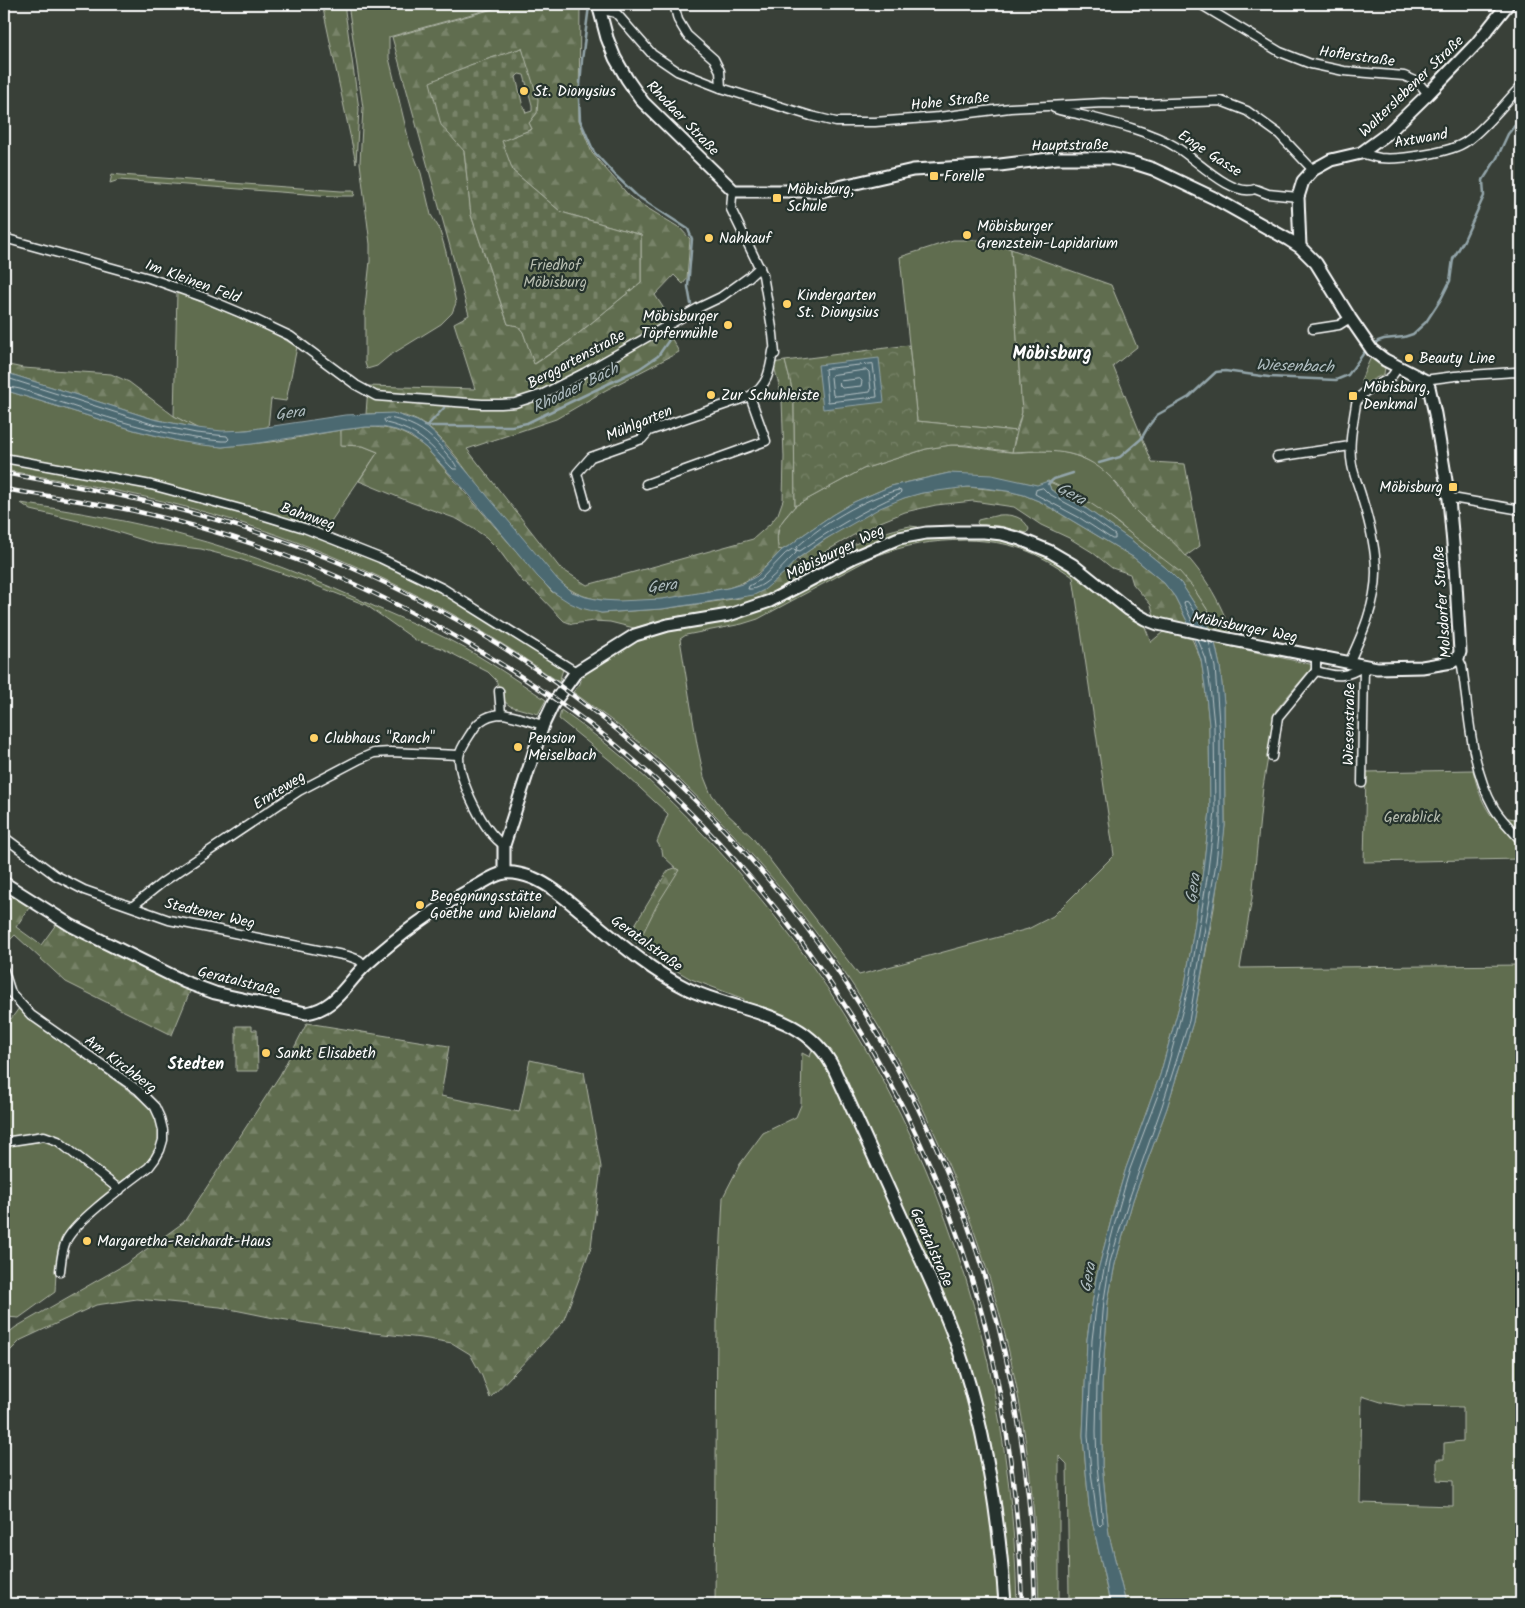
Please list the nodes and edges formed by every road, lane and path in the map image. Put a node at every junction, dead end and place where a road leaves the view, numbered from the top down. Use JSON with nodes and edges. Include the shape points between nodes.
{"nodes":[{"id":1,"x":674,"y":4,"type":"edge"},
{"id":2,"x":1200,"y":4,"type":"edge"},
{"id":3,"x":1508,"y":4,"type":"edge"},
{"id":4,"x":599,"y":6,"type":"edge"},
{"id":5,"x":1521,"y":86,"type":"edge"},
{"id":6,"x":721,"y":88,"type":"junction"},
{"id":7,"x":1428,"y":94,"type":"junction"},
{"id":8,"x":1050,"y":106,"type":"junction"},
{"id":9,"x":1361,"y":154,"type":"junction"},
{"id":10,"x":1313,"y":170,"type":"junction"},
{"id":11,"x":734,"y":191,"type":"junction"},
{"id":12,"x":1298,"y":197,"type":"junction"},
{"id":13,"x":4,"y":238,"type":"edge"},
{"id":14,"x":1300,"y":247,"type":"junction"},
{"id":15,"x":760,"y":267,"type":"junction"},
{"id":16,"x":1350,"y":318,"type":"junction"},
{"id":17,"x":1314,"y":329,"type":"dead end"},
{"id":18,"x":1521,"y":365,"type":"edge"},
{"id":19,"x":1398,"y":367,"type":"junction"},
{"id":20,"x":1519,"y":374,"type":"edge"},
{"id":21,"x":1424,"y":380,"type":"junction"},
{"id":22,"x":356,"y":385,"type":"joint"},
{"id":23,"x":750,"y":396,"type":"junction"},
{"id":24,"x":1350,"y":446,"type":"junction"},
{"id":25,"x":1277,"y":457,"type":"dead end"},
{"id":26,"x":4,"y":458,"type":"edge"},
{"id":27,"x":646,"y":484,"type":"dead end"},
{"id":28,"x":1449,"y":499,"type":"junction"},
{"id":29,"x":586,"y":505,"type":"dead end"},
{"id":30,"x":1521,"y":510,"type":"edge"},
{"id":31,"x":1316,"y":657,"type":"junction"},
{"id":32,"x":1458,"y":658,"type":"junction"},
{"id":33,"x":1349,"y":663,"type":"junction"},
{"id":34,"x":1364,"y":666,"type":"junction"},
{"id":35,"x":1316,"y":671,"type":"junction"},
{"id":36,"x":576,"y":672,"type":"junction"},
{"id":37,"x":499,"y":691,"type":"dead end"},
{"id":38,"x":502,"y":714,"type":"junction"},
{"id":39,"x":543,"y":725,"type":"junction"},
{"id":40,"x":459,"y":755,"type":"junction"},
{"id":41,"x":1272,"y":757,"type":"dead end"},
{"id":42,"x":1362,"y":783,"type":"dead end"},
{"id":43,"x":4,"y":836,"type":"edge"},
{"id":44,"x":1521,"y":841,"type":"edge"},
{"id":45,"x":504,"y":845,"type":"junction"},
{"id":46,"x":504,"y":873,"type":"junction"},
{"id":47,"x":4,"y":883,"type":"edge"},
{"id":48,"x":134,"y":906,"type":"junction"},
{"id":49,"x":365,"y":966,"type":"junction"},
{"id":50,"x":4,"y":971,"type":"edge"},
{"id":51,"x":11,"y":993,"type":"junction"},
{"id":52,"x":4,"y":998,"type":"edge"},
{"id":53,"x":4,"y":1142,"type":"edge"},
{"id":54,"x":120,"y":1190,"type":"junction"},
{"id":55,"x":60,"y":1271,"type":"dead end"},
{"id":56,"x":1005,"y":1604,"type":"edge"}],
"edges":[{"from":1,"to":6,"type":"street","via":[[687,35],[714,59],[720,71]]},
{"from":2,"to":7,"type":"street","name":"Hoflerstraße","via":[[1280,52],[1311,64],[1344,71],[1404,76],[1418,82]]},
{"from":3,"to":7,"type":"street","name":"Walterslebener Straße","via":[[1477,43]]},
{"from":4,"to":6,"type":"street","name":"Hohe Straße","via":[[616,13],[652,54],[677,71]]},
{"from":4,"to":11,"type":"street","name":"Rhodaer Straße","via":[[615,58],[643,102]]},
{"from":5,"to":9,"type":"street","name":"Axtwand","via":[[1466,142],[1450,149],[1382,158]]},
{"from":6,"to":8,"type":"street","name":"Hohe Straße","via":[[836,122],[875,122]]},
{"from":7,"to":9,"type":"street","name":"Walterslebener Straße"},
{"from":8,"to":10,"type":"street","name":"Hohe Straße","via":[[1222,102],[1246,111],[1279,134]]},
{"from":8,"to":12,"type":"street","name":"Enge Gasse","via":[[1163,139],[1238,188]]},
{"from":9,"to":10,"type":"street","name":"Walterslebener Straße","via":[[1331,160]]},
{"from":10,"to":12,"type":"street","via":[[1303,181]]},
{"from":11,"to":14,"type":"street","name":"Hauptstraße","via":[[821,192],[913,170],[1058,158],[1110,158],[1153,169],[1214,198]]},
{"from":11,"to":15,"type":"street","name":"Mühlgarten","via":[[731,209]]},
{"from":12,"to":14,"type":"street"},
{"from":13,"to":22,"type":"street","name":"Im Kleinen Feld","via":[[149,278],[226,306],[290,336]]},
{"from":14,"to":16,"type":"street","name":"Hauptstraße","via":[[1316,263]]},
{"from":15,"to":22,"type":"street","name":"Berggartenstraße","via":[[721,297],[584,373],[527,400],[501,404],[376,396]]},
{"from":15,"to":23,"type":"street","name":"Mühlgarten","via":[[775,354],[765,384]]},
{"from":16,"to":17,"type":"street","via":[[1339,325]]},
{"from":16,"to":19,"type":"street","name":"Hauptstraße","via":[[1369,346]]},
{"from":18,"to":20,"type":"street"},
{"from":19,"to":21,"type":"street","name":"Hauptstraße"},
{"from":19,"to":24,"type":"street","via":[[1392,376],[1358,399]]},
{"from":20,"to":21,"type":"street"},
{"from":21,"to":28,"type":"street","name":"Molsdorfer Straße","via":[[1434,408]]},
{"from":23,"to":27,"type":"street","via":[[766,441]]},
{"from":23,"to":29,"type":"street","name":"Mühlgarten","via":[[649,431],[642,439],[591,457],[577,472]]},
{"from":24,"to":25,"type":"street"},
{"from":24,"to":33,"type":"street","via":[[1352,466],[1372,535],[1376,570],[1373,600]]},
{"from":26,"to":36,"type":"street","name":"Bahnweg","via":[[152,485],[304,528],[380,558],[442,588]]},
{"from":28,"to":30,"type":"street"},
{"from":28,"to":32,"type":"street","name":"Molsdorfer Straße","via":[[1458,609]]},
{"from":31,"to":33,"type":"street","name":"Möbisburger Weg"},
{"from":31,"to":35,"type":"street"},
{"from":31,"to":36,"type":"street","name":"Möbisburger Weg","via":[[1158,624],[1128,609],[1073,565],[1037,545],[993,533],[955,532],[899,538],[770,601],[729,615],[668,625],[635,635]]},
{"from":32,"to":34,"type":"street","name":"Möbisburger Weg","via":[[1422,667]]},
{"from":32,"to":44,"type":"street","name":"Molsdorfer Straße","via":[[1462,666],[1470,736],[1484,786],[1495,808]]},
{"from":33,"to":34,"type":"street","name":"Möbisburger Weg"},
{"from":34,"to":35,"type":"street","via":[[1352,674],[1337,676]]},
{"from":34,"to":42,"type":"street","name":"Wiesenstraße"},
{"from":35,"to":41,"type":"street","via":[[1278,717]]},
{"from":36,"to":39,"type":"street","name":"Möbisburger Weg","via":[[553,704]]},
{"from":37,"to":38,"type":"street"},
{"from":38,"to":39,"type":"street"},
{"from":38,"to":40,"type":"street","via":[[481,719]]},
{"from":39,"to":45,"type":"street","name":"Möbisburger Weg"},
{"from":40,"to":45,"type":"street","via":[[461,770],[476,809]]},
{"from":40,"to":48,"type":"street","name":"Ernteweg","via":[[390,752],[374,753],[360,759],[299,791],[163,882]]},
{"from":43,"to":48,"type":"street","name":"Stedtener Weg","via":[[55,875],[84,890]]},
{"from":45,"to":46,"type":"street","name":"Möbisburger Weg"},
{"from":46,"to":49,"type":"street","name":"Geratalstraße","via":[[436,910]]},
{"from":46,"to":56,"type":"street","name":"Geratalstraße","via":[[519,874],[546,884],[664,976],[694,992],[790,1024],[816,1043],[830,1061],[957,1345],[990,1476]]},
{"from":47,"to":49,"type":"street","name":"Geratalstraße","via":[[79,930],[185,982],[233,997],[306,1013],[316,1012],[339,996]]},
{"from":48,"to":49,"type":"street","name":"Stedtener Weg","via":[[169,920],[348,956]]},
{"from":50,"to":51,"type":"street","name":"Am Kirchberg"},
{"from":51,"to":52,"type":"street"},
{"from":51,"to":54,"type":"street","name":"Am Kirchberg","via":[[46,1027],[138,1090],[154,1107],[163,1130],[160,1150],[149,1167]]},
{"from":53,"to":54,"type":"street","via":[[44,1136],[58,1141]]},
{"from":54,"to":55,"type":"street","name":"Am Kirchberg","via":[[70,1235]]}]}
